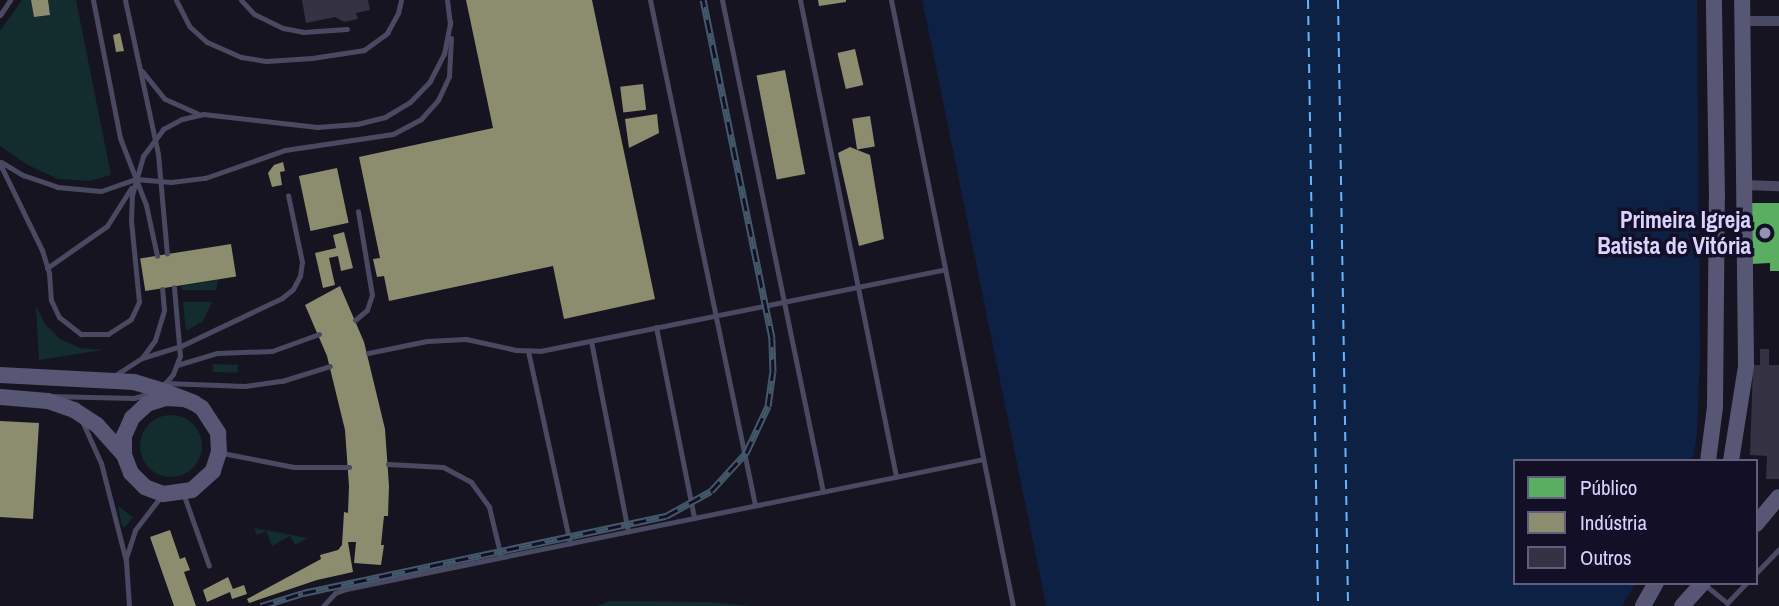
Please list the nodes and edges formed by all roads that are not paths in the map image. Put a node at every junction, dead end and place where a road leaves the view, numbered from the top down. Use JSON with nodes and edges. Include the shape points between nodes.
{"nodes":[{"id":1,"x":10,"y":0,"type":"edge"},
{"id":2,"x":93,"y":0,"type":"edge"},
{"id":3,"x":125,"y":0,"type":"edge"},
{"id":4,"x":176,"y":0,"type":"edge"},
{"id":5,"x":241,"y":0,"type":"edge"},
{"id":6,"x":401,"y":0,"type":"edge"},
{"id":7,"x":447,"y":0,"type":"edge"},
{"id":8,"x":650,"y":0,"type":"edge"},
{"id":9,"x":722,"y":0,"type":"edge"},
{"id":10,"x":800,"y":0,"type":"edge"},
{"id":11,"x":891,"y":0,"type":"edge"},
{"id":12,"x":1714,"y":0,"type":"edge"},
{"id":13,"x":1742,"y":0,"type":"edge"},
{"id":14,"x":0,"y":15,"type":"edge"},
{"id":15,"x":1743,"y":21,"type":"junction"},
{"id":16,"x":1779,"y":21,"type":"edge"},
{"id":17,"x":450,"y":22,"type":"junction"},
{"id":18,"x":346,"y":29,"type":"dead end"},
{"id":19,"x":139,"y":65,"type":"junction"},
{"id":20,"x":203,"y":114,"type":"junction"},
{"id":21,"x":154,"y":138,"type":"junction"},
{"id":22,"x":0,"y":163,"type":"edge"},
{"id":23,"x":136,"y":179,"type":"junction"},
{"id":24,"x":161,"y":182,"type":"junction"},
{"id":25,"x":1744,"y":185,"type":"junction"},
{"id":26,"x":1779,"y":186,"type":"edge"},
{"id":27,"x":288,"y":195,"type":"dead end"},
{"id":28,"x":358,"y":211,"type":"dead end"},
{"id":29,"x":167,"y":254,"type":"dead end"},
{"id":30,"x":157,"y":256,"type":"dead end"},
{"id":31,"x":47,"y":268,"type":"junction"},
{"id":32,"x":945,"y":269,"type":"junction"},
{"id":33,"x":858,"y":286,"type":"junction"},
{"id":34,"x":174,"y":287,"type":"dead end"},
{"id":35,"x":162,"y":289,"type":"dead end"},
{"id":36,"x":784,"y":301,"type":"junction"},
{"id":37,"x":715,"y":315,"type":"junction"},
{"id":38,"x":355,"y":320,"type":"dead end"},
{"id":39,"x":656,"y":327,"type":"junction"},
{"id":40,"x":318,"y":334,"type":"dead end"},
{"id":41,"x":591,"y":341,"type":"junction"},
{"id":42,"x":181,"y":346,"type":"junction"},
{"id":43,"x":528,"y":351,"type":"junction"},
{"id":44,"x":368,"y":353,"type":"dead end"},
{"id":45,"x":142,"y":358,"type":"junction"},
{"id":46,"x":177,"y":365,"type":"junction"},
{"id":47,"x":330,"y":366,"type":"dead end"},
{"id":48,"x":0,"y":374,"type":"edge"},
{"id":49,"x":91,"y":379,"type":"junction"},
{"id":50,"x":162,"y":386,"type":"junction"},
{"id":51,"x":0,"y":397,"type":"edge"},
{"id":52,"x":34,"y":398,"type":"junction"},
{"id":53,"x":184,"y":399,"type":"junction"},
{"id":54,"x":74,"y":410,"type":"junction"},
{"id":55,"x":219,"y":452,"type":"junction"},
{"id":56,"x":124,"y":455,"type":"junction"},
{"id":57,"x":983,"y":459,"type":"junction"},
{"id":58,"x":1708,"y":459,"type":"edge"},
{"id":59,"x":1731,"y":459,"type":"edge"},
{"id":60,"x":388,"y":464,"type":"dead end"},
{"id":61,"x":349,"y":467,"type":"dead end"},
{"id":62,"x":896,"y":477,"type":"junction"},
{"id":63,"x":823,"y":492,"type":"junction"},
{"id":64,"x":163,"y":494,"type":"junction"},
{"id":65,"x":183,"y":494,"type":"junction"},
{"id":66,"x":1779,"y":497,"type":"edge"},
{"id":67,"x":755,"y":505,"type":"junction"},
{"id":68,"x":694,"y":518,"type":"junction"},
{"id":69,"x":1758,"y":522,"type":"edge"},
{"id":70,"x":628,"y":531,"type":"junction"},
{"id":71,"x":570,"y":543,"type":"junction"},
{"id":72,"x":1779,"y":549,"type":"edge"},
{"id":73,"x":501,"y":557,"type":"junction"},
{"id":74,"x":126,"y":561,"type":"junction"},
{"id":75,"x":209,"y":566,"type":"dead end"},
{"id":76,"x":1758,"y":571,"type":"edge"},
{"id":77,"x":1655,"y":585,"type":"edge"},
{"id":78,"x":1686,"y":585,"type":"edge"},
{"id":79,"x":1701,"y":585,"type":"edge"},
{"id":80,"x":1705,"y":585,"type":"edge"},
{"id":81,"x":1744,"y":585,"type":"edge"},
{"id":82,"x":1725,"y":605,"type":"edge"},
{"id":83,"x":129,"y":606,"type":"edge"},
{"id":84,"x":323,"y":606,"type":"edge"},
{"id":85,"x":1013,"y":606,"type":"edge"},
{"id":86,"x":1643,"y":606,"type":"edge"},
{"id":87,"x":1675,"y":606,"type":"edge"},
{"id":88,"x":1682,"y":606,"type":"edge"}],
"edges":[{"from":1,"to":14,"type":"lane"},
{"from":2,"to":23,"type":"lane","via":[[120,138]]},
{"from":3,"to":19,"type":"lane"},
{"from":4,"to":6,"type":"lane","via":[[190,26],[207,42],[241,57],[266,61],[364,50],[387,33]]},
{"from":5,"to":18,"type":"lane","via":[[283,29]]},
{"from":7,"to":17,"type":"lane"},
{"from":8,"to":37,"type":"lane"},
{"from":9,"to":36,"type":"lane"},
{"from":10,"to":33,"type":"lane"},
{"from":11,"to":32,"type":"lane"},
{"from":12,"to":58,"type":"main road","via":[[1715,393]]},
{"from":13,"to":15,"type":"main road"},
{"from":15,"to":16,"type":"street"},
{"from":15,"to":25,"type":"main road"},
{"from":17,"to":20,"type":"lane","via":[[444,54],[430,81],[410,102],[385,117],[317,127]]},
{"from":17,"to":24,"type":"lane","via":[[449,76],[438,100],[412,125],[382,136],[285,150],[205,178]]},
{"from":19,"to":20,"type":"lane","via":[[165,99]]},
{"from":19,"to":21,"type":"lane"},
{"from":20,"to":21,"type":"lane","via":[[182,119]]},
{"from":21,"to":23,"type":"lane","via":[[142,156]]},
{"from":21,"to":24,"type":"lane"},
{"from":22,"to":23,"type":"lane","via":[[40,182],[72,190],[101,191]]},
{"from":22,"to":31,"type":"lane"},
{"from":23,"to":24,"type":"lane"},
{"from":23,"to":30,"type":"lane"},
{"from":23,"to":31,"type":"lane","via":[[107,226]]},
{"from":23,"to":31,"type":"lane","via":[[131,221],[140,293],[124,326],[99,336],[72,330],[54,309]]},
{"from":24,"to":29,"type":"lane"},
{"from":25,"to":26,"type":"street"},
{"from":25,"to":59,"type":"main road","via":[[1746,366]]},
{"from":27,"to":42,"type":"lane","via":[[302,262],[297,283],[282,298]]},
{"from":28,"to":38,"type":"lane","via":[[373,287],[367,310]]},
{"from":32,"to":33,"type":"lane"},
{"from":32,"to":57,"type":"lane"},
{"from":33,"to":36,"type":"lane"},
{"from":33,"to":62,"type":"lane"},
{"from":34,"to":42,"type":"lane"},
{"from":35,"to":45,"type":"lane","via":[[160,330]]},
{"from":36,"to":37,"type":"lane"},
{"from":36,"to":63,"type":"lane"},
{"from":37,"to":39,"type":"lane"},
{"from":37,"to":67,"type":"lane"},
{"from":39,"to":41,"type":"lane"},
{"from":39,"to":68,"type":"lane"},
{"from":40,"to":46,"type":"lane","via":[[272,351],[217,353]]},
{"from":41,"to":43,"type":"lane"},
{"from":41,"to":70,"type":"lane"},
{"from":42,"to":45,"type":"lane"},
{"from":42,"to":46,"type":"lane"},
{"from":43,"to":44,"type":"lane","via":[[467,339]]},
{"from":43,"to":71,"type":"lane"},
{"from":45,"to":49,"type":"lane","via":[[113,376]]},
{"from":46,"to":50,"type":"lane"},
{"from":47,"to":50,"type":"lane","via":[[245,386]]},
{"from":48,"to":49,"type":"main road"},
{"from":49,"to":50,"type":"main road"},
{"from":50,"to":52,"type":"lane","via":[[134,398]]},
{"from":50,"to":53,"type":"main road"},
{"from":51,"to":52,"type":"main road"},
{"from":52,"to":54,"type":"main road"},
{"from":53,"to":55,"type":"main road","via":[[202,408],[214,423]]},
{"from":53,"to":56,"type":"main road","via":[[156,400],[139,410],[127,426]]},
{"from":54,"to":56,"type":"main road","via":[[107,434]]},
{"from":54,"to":74,"type":"lane","via":[[102,463]]},
{"from":55,"to":61,"type":"lane","via":[[294,467]]},
{"from":55,"to":65,"type":"main road","via":[[207,479]]},
{"from":56,"to":64,"type":"main road","via":[[137,481]]},
{"from":57,"to":62,"type":"lane"},
{"from":57,"to":85,"type":"lane"},
{"from":60,"to":73,"type":"lane","via":[[443,467],[471,482],[489,507]]},
{"from":62,"to":63,"type":"lane"},
{"from":63,"to":67,"type":"lane"},
{"from":64,"to":65,"type":"main road"},
{"from":64,"to":74,"type":"lane","via":[[135,530]]},
{"from":65,"to":75,"type":"lane"},
{"from":66,"to":69,"type":"main road"},
{"from":67,"to":68,"type":"lane"},
{"from":68,"to":70,"type":"lane"},
{"from":70,"to":71,"type":"lane"},
{"from":71,"to":73,"type":"lane"},
{"from":72,"to":76,"type":"lane"},
{"from":73,"to":84,"type":"lane","via":[[346,589]]},
{"from":74,"to":83,"type":"lane"},
{"from":77,"to":86,"type":"main road"},
{"from":78,"to":87,"type":"main road"},
{"from":79,"to":88,"type":"main road"},
{"from":80,"to":82,"type":"lane"},
{"from":81,"to":82,"type":"lane"}]}
